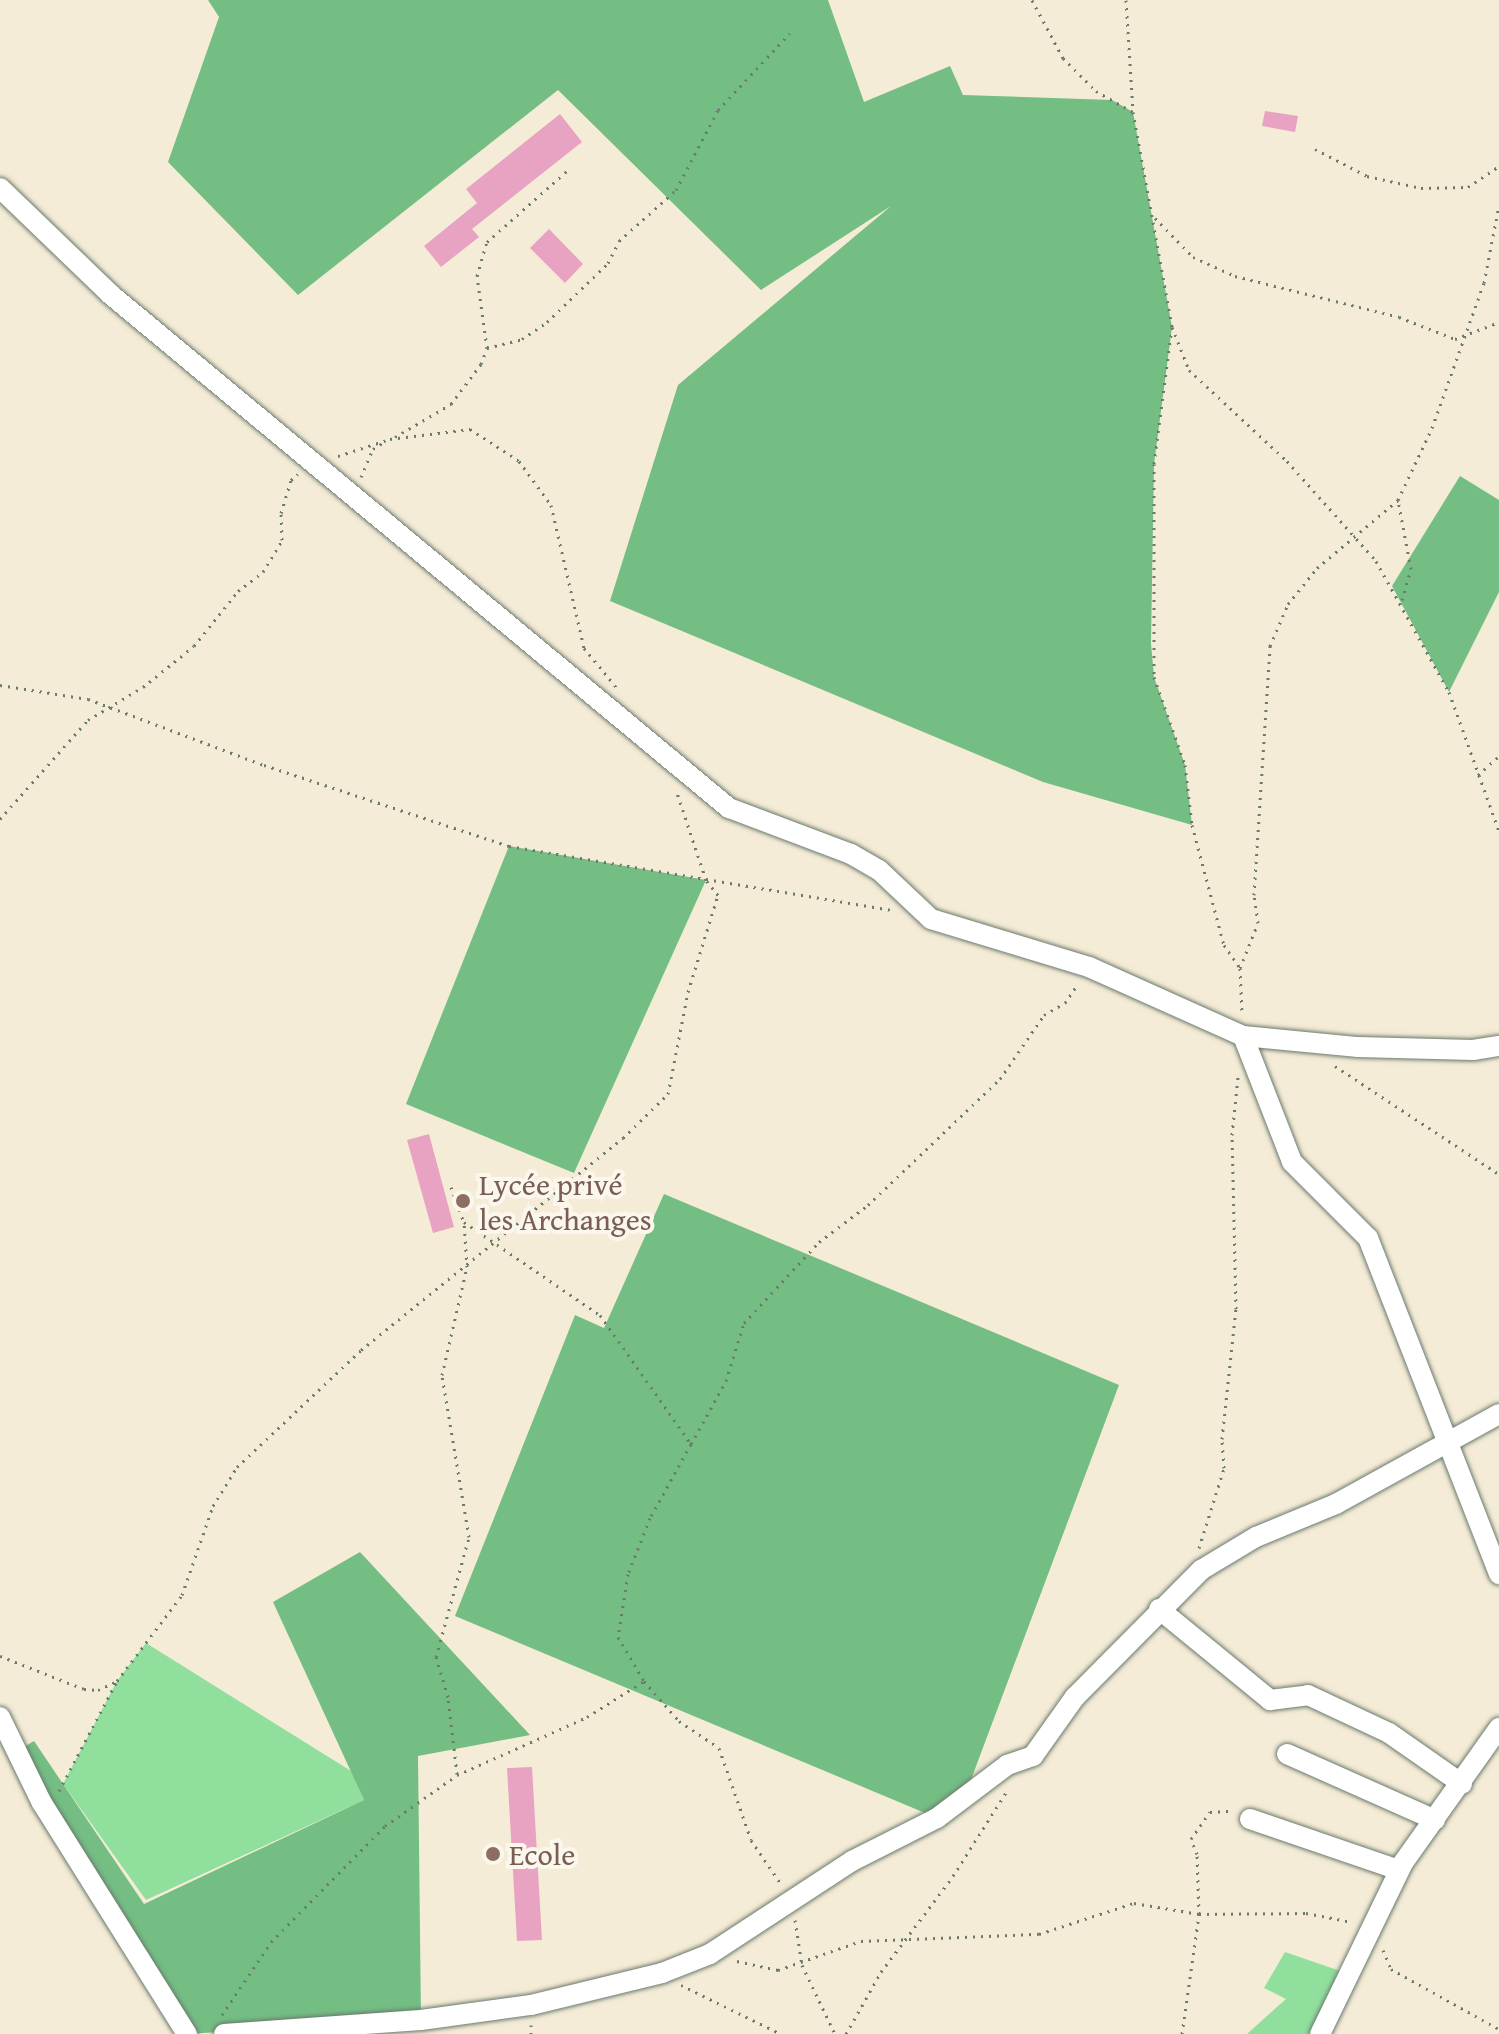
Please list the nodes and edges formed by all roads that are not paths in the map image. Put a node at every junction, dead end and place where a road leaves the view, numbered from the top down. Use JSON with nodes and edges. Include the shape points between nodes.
{"nodes":[{"id":1,"x":0,"y":188,"type":"edge"},
{"id":2,"x":1243,"y":1036,"type":"junction"},
{"id":3,"x":1499,"y":1046,"type":"edge"},
{"id":4,"x":1499,"y":1414,"type":"edge"},
{"id":5,"x":1444,"y":1443,"type":"junction"},
{"id":6,"x":1499,"y":1574,"type":"edge"},
{"id":7,"x":1159,"y":1609,"type":"junction"},
{"id":8,"x":0,"y":1717,"type":"edge"},
{"id":9,"x":1499,"y":1728,"type":"edge"},
{"id":10,"x":1287,"y":1754,"type":"dead end"},
{"id":11,"x":1462,"y":1784,"type":"junction"},
{"id":12,"x":1250,"y":1819,"type":"road end"},
{"id":13,"x":1435,"y":1820,"type":"junction"},
{"id":14,"x":1399,"y":1870,"type":"junction"},
{"id":15,"x":221,"y":2028,"type":"edge"},
{"id":16,"x":187,"y":2034,"type":"edge"},
{"id":17,"x":1320,"y":2034,"type":"edge"}],
"edges":[{"from":1,"to":2,"type":"street","via":[[110,294],[729,808],[851,854],[879,870],[931,919],[1089,967]]},
{"from":2,"to":3,"type":"street","via":[[1358,1047]]},
{"from":2,"to":5,"type":"street","via":[[1292,1162],[1368,1238]]},
{"from":4,"to":5,"type":"street"},
{"from":5,"to":6,"type":"street"},
{"from":5,"to":7,"type":"street","via":[[1336,1504],[1256,1537],[1201,1570]]},
{"from":7,"to":11,"type":"street","via":[[1270,1700],[1308,1695],[1389,1733]]},
{"from":7,"to":15,"type":"street","via":[[1075,1697],[1033,1756],[1017,1759],[937,1818],[852,1861],[710,1954],[662,1973],[531,2005]]},
{"from":8,"to":16,"type":"street","via":[[49,1813]]},
{"from":9,"to":11,"type":"street"},
{"from":10,"to":13,"type":"street"},
{"from":11,"to":13,"type":"street"},
{"from":12,"to":14,"type":"street"},
{"from":13,"to":14,"type":"street"},
{"from":14,"to":17,"type":"street"}]}
